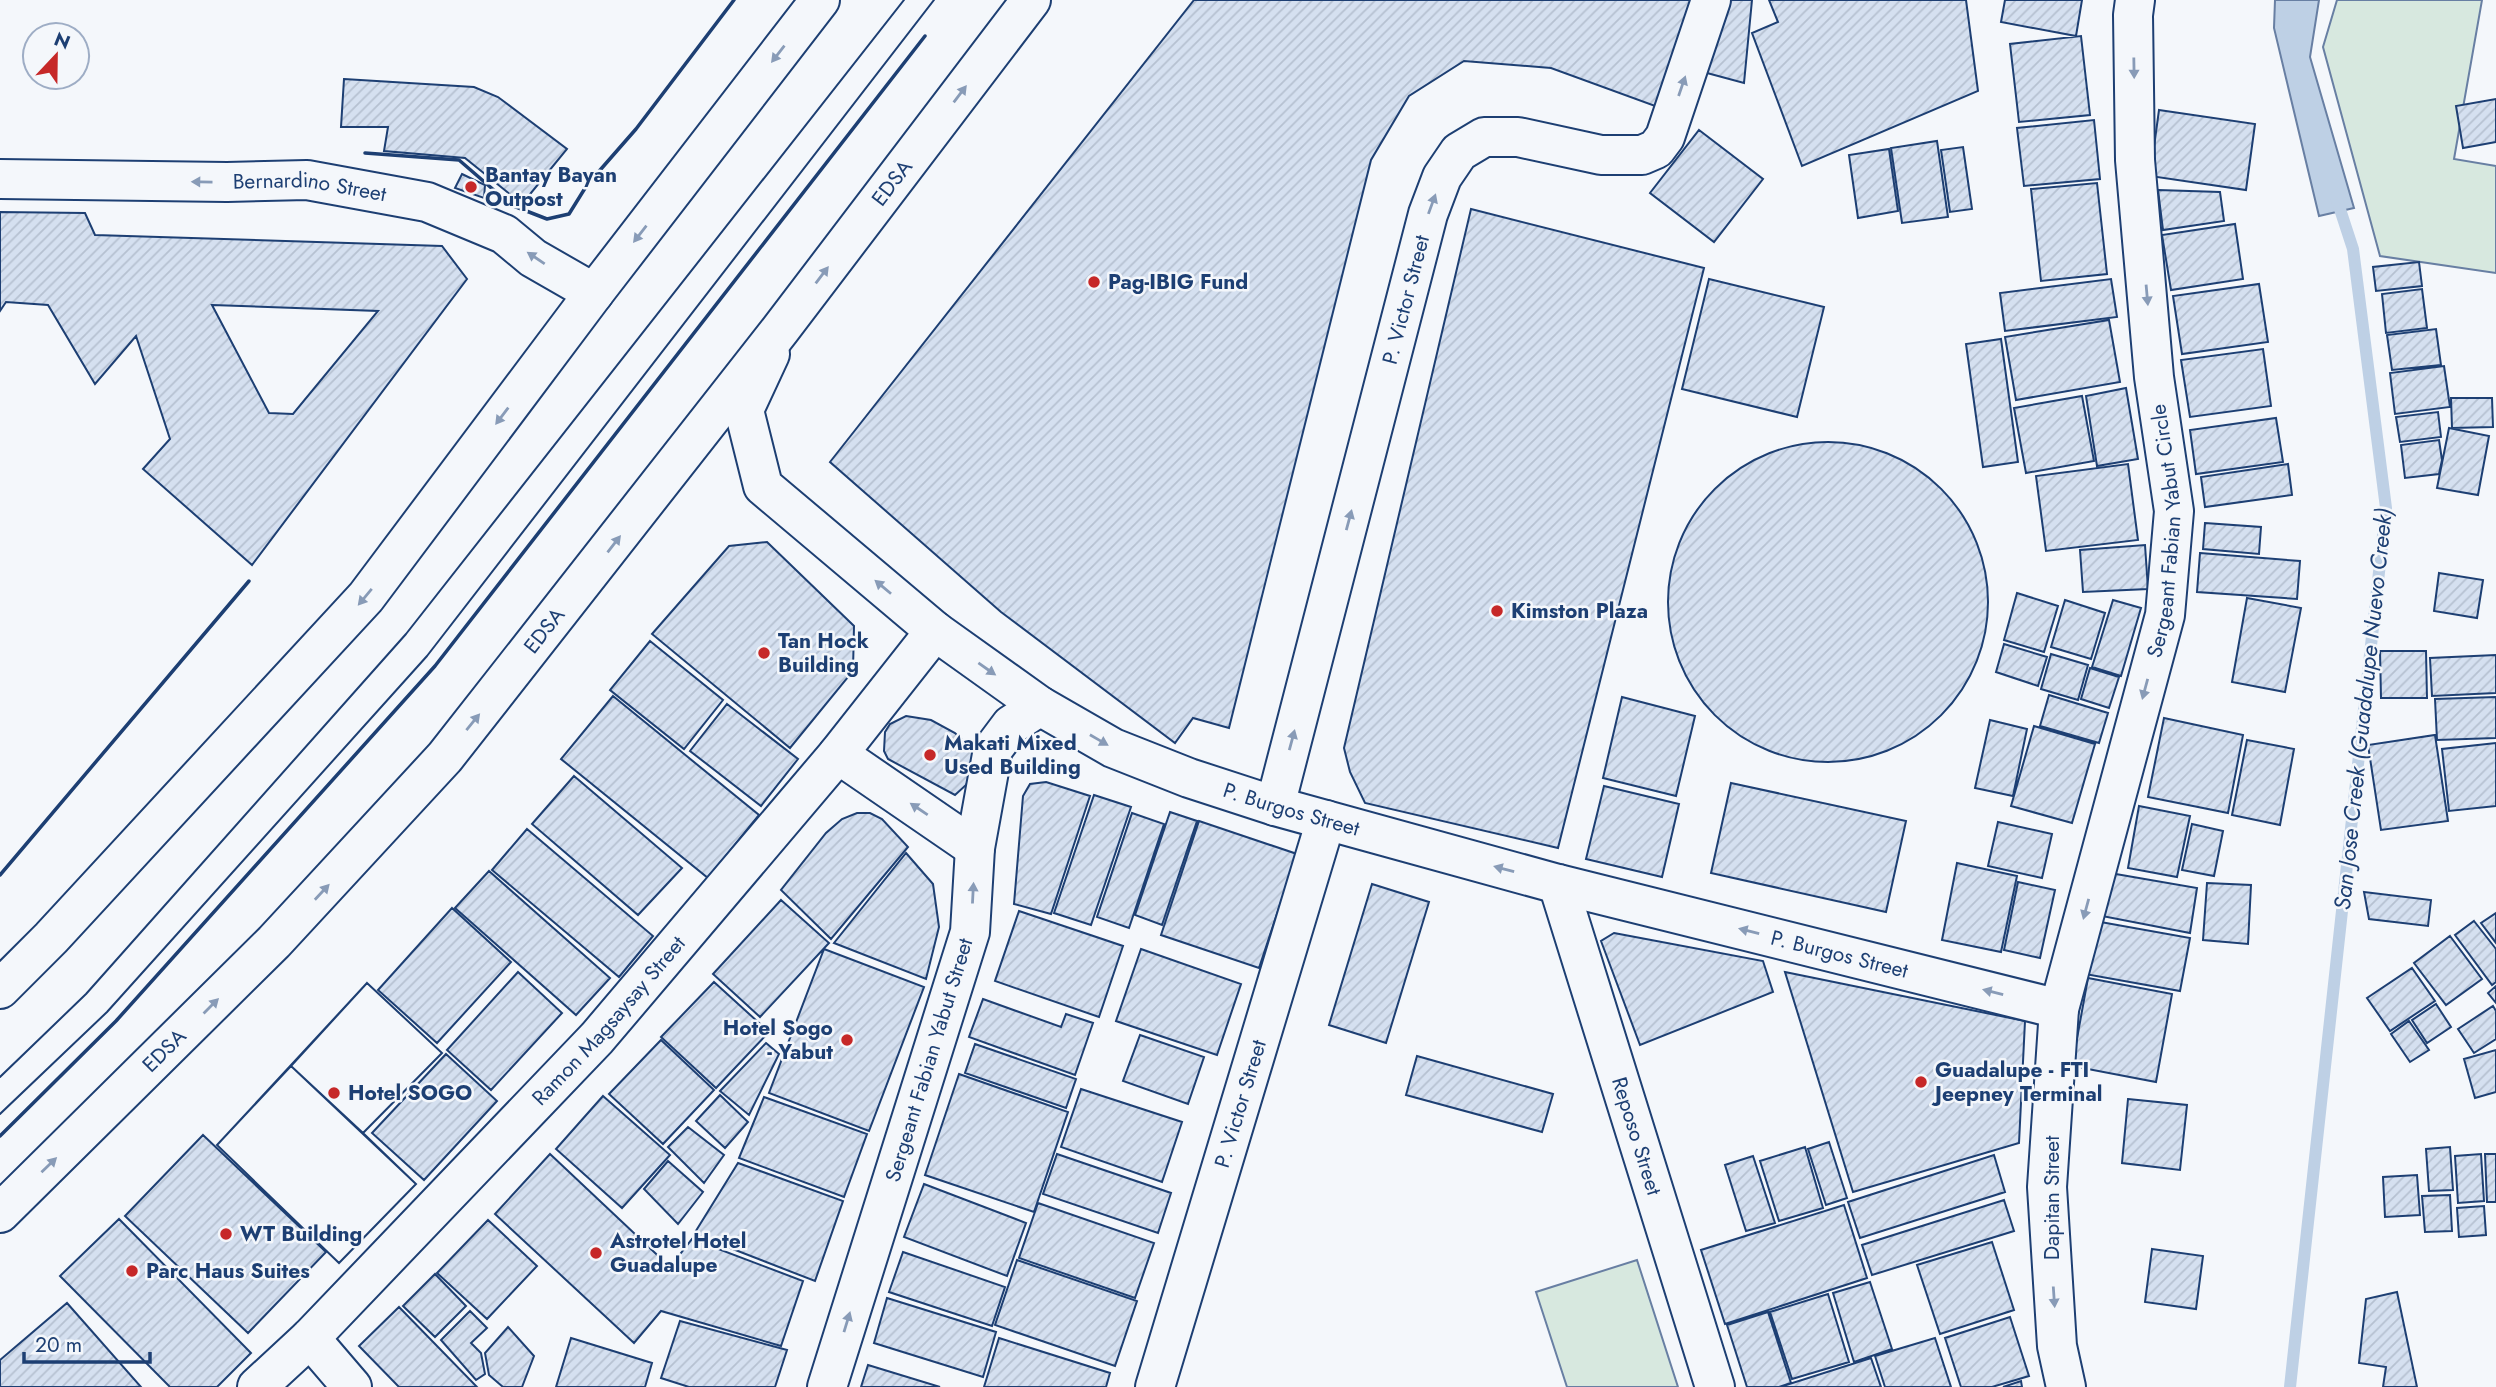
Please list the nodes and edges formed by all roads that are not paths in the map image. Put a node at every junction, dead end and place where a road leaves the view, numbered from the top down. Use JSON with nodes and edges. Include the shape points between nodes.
{"nodes":[{"id":1,"x":820,"y":0,"type":"edge"},
{"id":2,"x":1031,"y":0,"type":"edge"},
{"id":3,"x":1711,"y":0,"type":"edge"},
{"id":4,"x":2135,"y":0,"type":"edge"},
{"id":5,"x":0,"y":179,"type":"edge"},
{"id":6,"x":594,"y":293,"type":"junction"},
{"id":7,"x":780,"y":330,"type":"junction"},
{"id":8,"x":935,"y":631,"type":"junction"},
{"id":9,"x":1040,"y":706,"type":"junction"},
{"id":10,"x":838,"y":754,"type":"junction"},
{"id":11,"x":1275,"y":806,"type":"junction"},
{"id":12,"x":1326,"y":820,"type":"junction"},
{"id":13,"x":975,"y":848,"type":"junction"},
{"id":14,"x":1558,"y":884,"type":"junction"},
{"id":15,"x":0,"y":989,"type":"edge"},
{"id":16,"x":2059,"y":1009,"type":"junction"},
{"id":17,"x":0,"y":1213,"type":"edge"},
{"id":18,"x":310,"y":1338,"type":"junction"},
{"id":19,"x":257,"y":1387,"type":"edge"},
{"id":20,"x":352,"y":1387,"type":"edge"},
{"id":21,"x":827,"y":1387,"type":"edge"},
{"id":22,"x":1155,"y":1387,"type":"edge"},
{"id":23,"x":1716,"y":1387,"type":"edge"},
{"id":24,"x":2066,"y":1387,"type":"edge"}],
"edges":[{"from":1,"to":6,"type":"main road","one_way":true},
{"from":7,"to":2,"type":"main road","name":"EDSA","one_way":true},
{"from":11,"to":3,"type":"main road","name":"P. Victor Street","one_way":true,"via":[[1428,214],[1442,177],[1459,152],[1484,136],[1518,137],[1601,156],[1642,155],[1656,149],[1665,137]]},
{"from":4,"to":16,"type":"main road","name":"Sergeant Fabian Yabut Circle","one_way":true,"via":[[2135,160],[2154,377],[2174,511],[2165,615]]},
{"from":6,"to":5,"type":"main road","name":"Bernardino Street","one_way":true,"via":[[504,234],[427,202],[307,180]]},
{"from":6,"to":15,"type":"main road","one_way":true,"via":[[366,597]]},
{"from":8,"to":7,"type":"main road","name":"P. Burgos Street","one_way":true,"via":[[764,486],[744,410]]},
{"from":17,"to":7,"type":"main road","name":"EDSA","one_way":true,"via":[[275,942],[423,783]]},
{"from":8,"to":9,"type":"main road","name":"P. Burgos Street","one_way":true},
{"from":8,"to":10,"type":"main road","name":"Ramon Magsaysay Street"},
{"from":9,"to":11,"type":"main road","name":"P. Burgos Street","one_way":true,"via":[[1113,748]]},
{"from":9,"to":13,"type":"main road","name":"Sergeant Fabian Yabut Street","via":[[1011,725],[993,749]]},
{"from":13,"to":10,"type":"main road","one_way":true},
{"from":10,"to":18,"type":"main road","name":"Ramon Magsaysay Street","via":[[597,1038]]},
{"from":11,"to":12,"type":"main road","name":"P. Burgos Street"},
{"from":14,"to":12,"type":"main road","name":"P. Burgos Street","one_way":true},
{"from":12,"to":22,"type":"main road","name":"P. Victor Street"},
{"from":21,"to":13,"type":"main road","name":"Sergeant Fabian Yabut Street","one_way":true,"via":[[970,932]]},
{"from":16,"to":14,"type":"main road","name":"P. Burgos Street","one_way":true},
{"from":14,"to":23,"type":"main road","name":"Reposo Street"},
{"from":16,"to":24,"type":"main road","name":"Dapitan Street","one_way":true,"via":[[2047,1187],[2057,1346]]},
{"from":18,"to":19,"type":"main road","name":"Ramon Magsaysay Street"},
{"from":18,"to":20,"type":"main road"}]}
